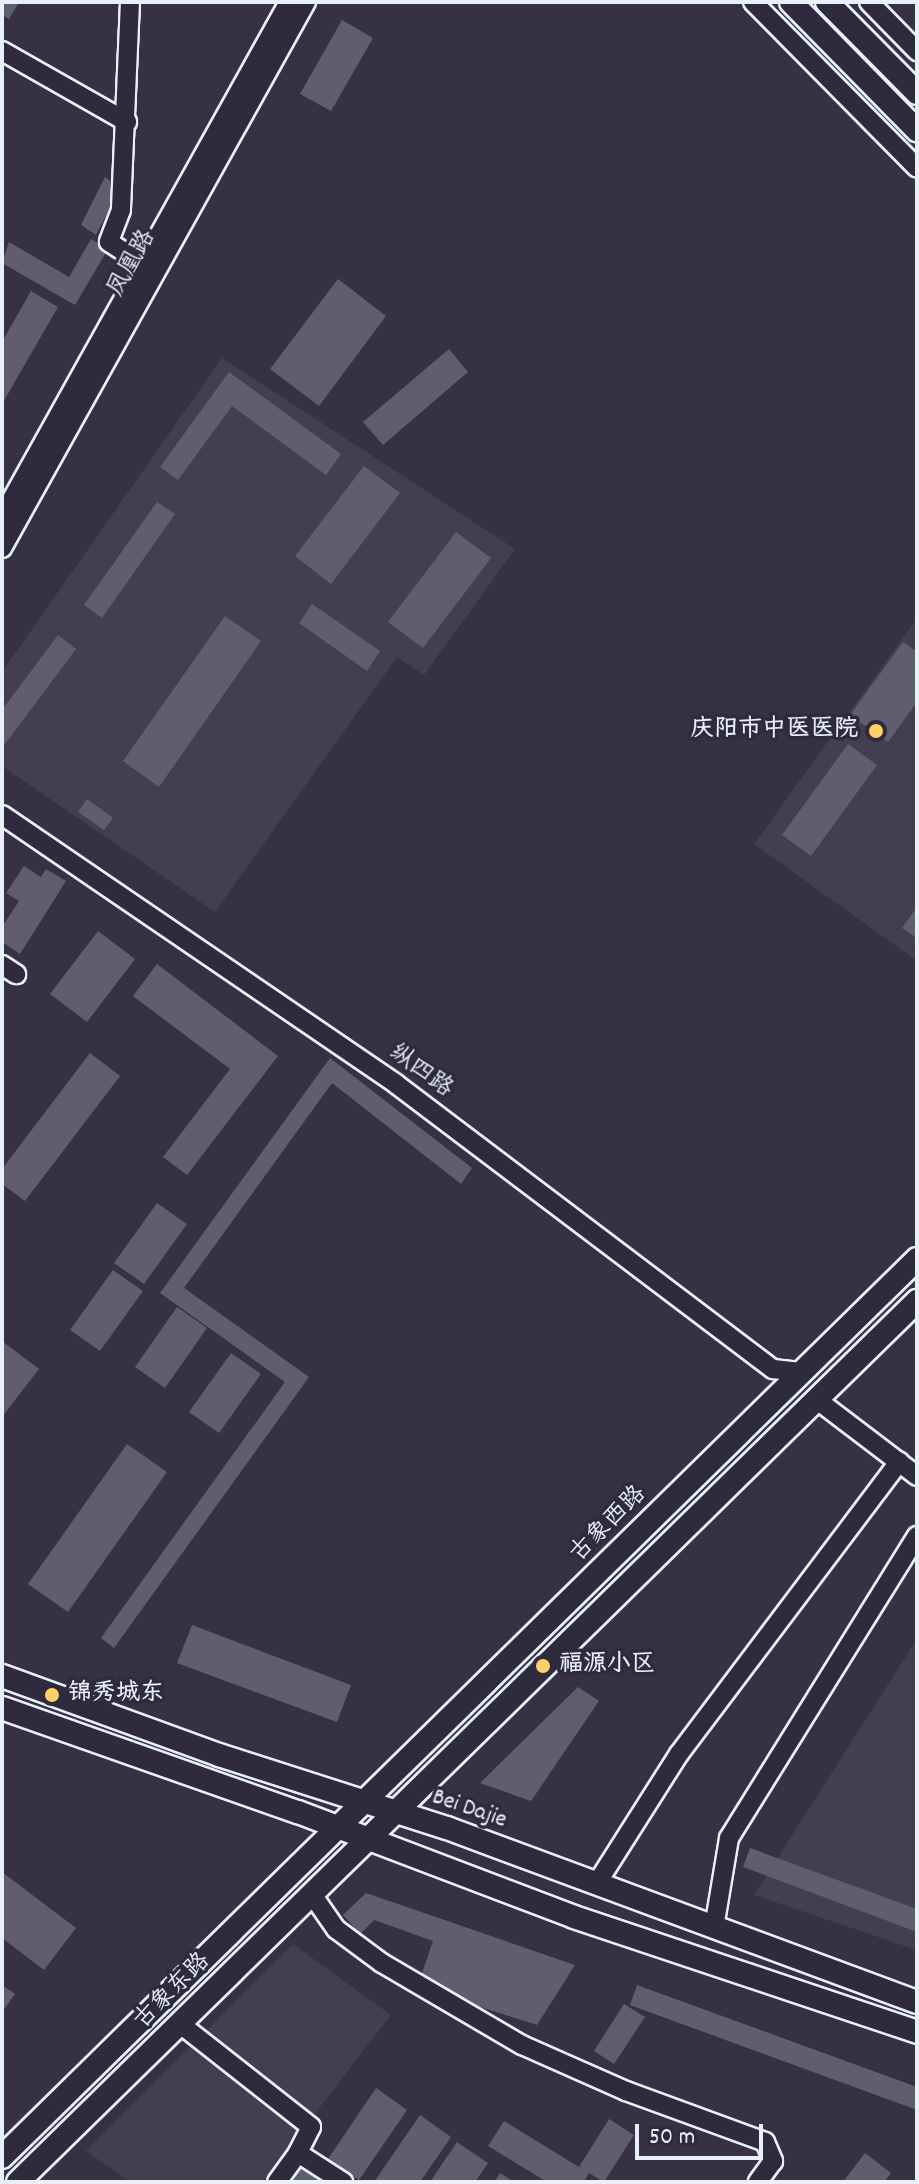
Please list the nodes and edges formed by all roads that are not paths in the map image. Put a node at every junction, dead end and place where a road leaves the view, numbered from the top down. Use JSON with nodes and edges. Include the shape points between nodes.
{"nodes":[{"id":1,"x":130,"y":2,"type":"edge"},
{"id":2,"x":289,"y":2,"type":"edge"},
{"id":3,"x":306,"y":2,"type":"edge"},
{"id":4,"x":753,"y":2,"type":"edge"},
{"id":5,"x":791,"y":2,"type":"edge"},
{"id":6,"x":827,"y":2,"type":"edge"},
{"id":7,"x":869,"y":2,"type":"edge"},
{"id":8,"x":2,"y":51,"type":"edge"},
{"id":9,"x":917,"y":51,"type":"edge"},
{"id":10,"x":917,"y":93,"type":"edge"},
{"id":11,"x":127,"y":122,"type":"junction"},
{"id":12,"x":917,"y":130,"type":"edge"},
{"id":13,"x":917,"y":168,"type":"edge"},
{"id":14,"x":144,"y":265,"type":"junction"},
{"id":15,"x":2,"y":517,"type":"edge"},
{"id":16,"x":2,"y":548,"type":"edge"},
{"id":17,"x":2,"y":815,"type":"edge"},
{"id":18,"x":2,"y":827,"type":"edge"},
{"id":19,"x":917,"y":1259,"type":"edge"},
{"id":20,"x":917,"y":1301,"type":"edge"},
{"id":21,"x":801,"y":1372,"type":"junction"},
{"id":22,"x":816,"y":1399,"type":"junction"},
{"id":23,"x":771,"y":1402,"type":"junction"},
{"id":24,"x":899,"y":1462,"type":"junction"},
{"id":25,"x":917,"y":1476,"type":"edge"},
{"id":26,"x":917,"y":1536,"type":"edge"},
{"id":27,"x":2,"y":1676,"type":"edge"},
{"id":28,"x":2,"y":1708,"type":"edge"},
{"id":29,"x":363,"y":1803,"type":"junction"},
{"id":30,"x":394,"y":1813,"type":"junction"},
{"id":31,"x":338,"y":1828,"type":"junction"},
{"id":32,"x":367,"y":1840,"type":"junction"},
{"id":33,"x":597,"y":1883,"type":"junction"},
{"id":34,"x":311,"y":1893,"type":"junction"},
{"id":35,"x":714,"y":1928,"type":"junction"},
{"id":36,"x":917,"y":2002,"type":"edge"},
{"id":37,"x":179,"y":2023,"type":"junction"},
{"id":38,"x":917,"y":2032,"type":"edge"},
{"id":39,"x":298,"y":2153,"type":"junction"},
{"id":40,"x":2,"y":2157,"type":"edge"},
{"id":41,"x":18,"y":2182,"type":"edge"},
{"id":42,"x":277,"y":2182,"type":"edge"},
{"id":43,"x":343,"y":2182,"type":"edge"},
{"id":44,"x":758,"y":2182,"type":"edge"}],
"edges":[{"from":1,"to":11,"type":"street"},
{"from":2,"to":14,"type":"street","name":"凤凰路"},
{"from":3,"to":16,"type":"street","name":"凤凰路"},
{"from":4,"to":13,"type":"street"},
{"from":5,"to":12,"type":"main road"},
{"from":6,"to":10,"type":"main road"},
{"from":7,"to":9,"type":"street"},
{"from":8,"to":11,"type":"street"},
{"from":11,"to":14,"type":"street","via":[[121,210],[109,242]]},
{"from":14,"to":15,"type":"street","name":"凤凰路"},
{"from":17,"to":21,"type":"street","name":"纵四路","via":[[396,1084],[773,1369]]},
{"from":18,"to":23,"type":"street","name":"纵四路","via":[[390,1092],[767,1374],[773,1387]]},
{"from":19,"to":21,"type":"main road","name":"古象西路"},
{"from":20,"to":22,"type":"main road"},
{"from":21,"to":23,"type":"main road","name":"古象西路"},
{"from":22,"to":24,"type":"street"},
{"from":22,"to":30,"type":"main road"},
{"from":23,"to":29,"type":"main road","name":"古象西路"},
{"from":24,"to":25,"type":"street"},
{"from":24,"to":33,"type":"street","via":[[679,1754]]},
{"from":26,"to":35,"type":"street","via":[[729,1838]]},
{"from":27,"to":29,"type":"main road","name":"Bei Dajie"},
{"from":28,"to":31,"type":"main road"},
{"from":29,"to":30,"type":"main road","name":"Bei Dajie"},
{"from":29,"to":31,"type":"main road","name":"古象西路"},
{"from":30,"to":32,"type":"main road"},
{"from":30,"to":33,"type":"main road","name":"Bei Dajie"},
{"from":31,"to":32,"type":"main road"},
{"from":31,"to":40,"type":"main road","name":"古象东路"},
{"from":32,"to":34,"type":"main road","name":"古象东路"},
{"from":32,"to":38,"type":"main road","via":[[574,1917]]},
{"from":33,"to":35,"type":"main road","name":"Bei Dajie"},
{"from":34,"to":37,"type":"main road","name":"古象东路"},
{"from":34,"to":44,"type":"street","via":[[336,1929],[382,1963],[522,2045],[626,2091],[765,2142],[773,2161]]},
{"from":35,"to":36,"type":"main road","name":"Bei Dajie"},
{"from":37,"to":39,"type":"street","via":[[311,2127]]},
{"from":37,"to":41,"type":"main road","name":"古象东路"},
{"from":39,"to":42,"type":"street"},
{"from":39,"to":43,"type":"street"}]}
